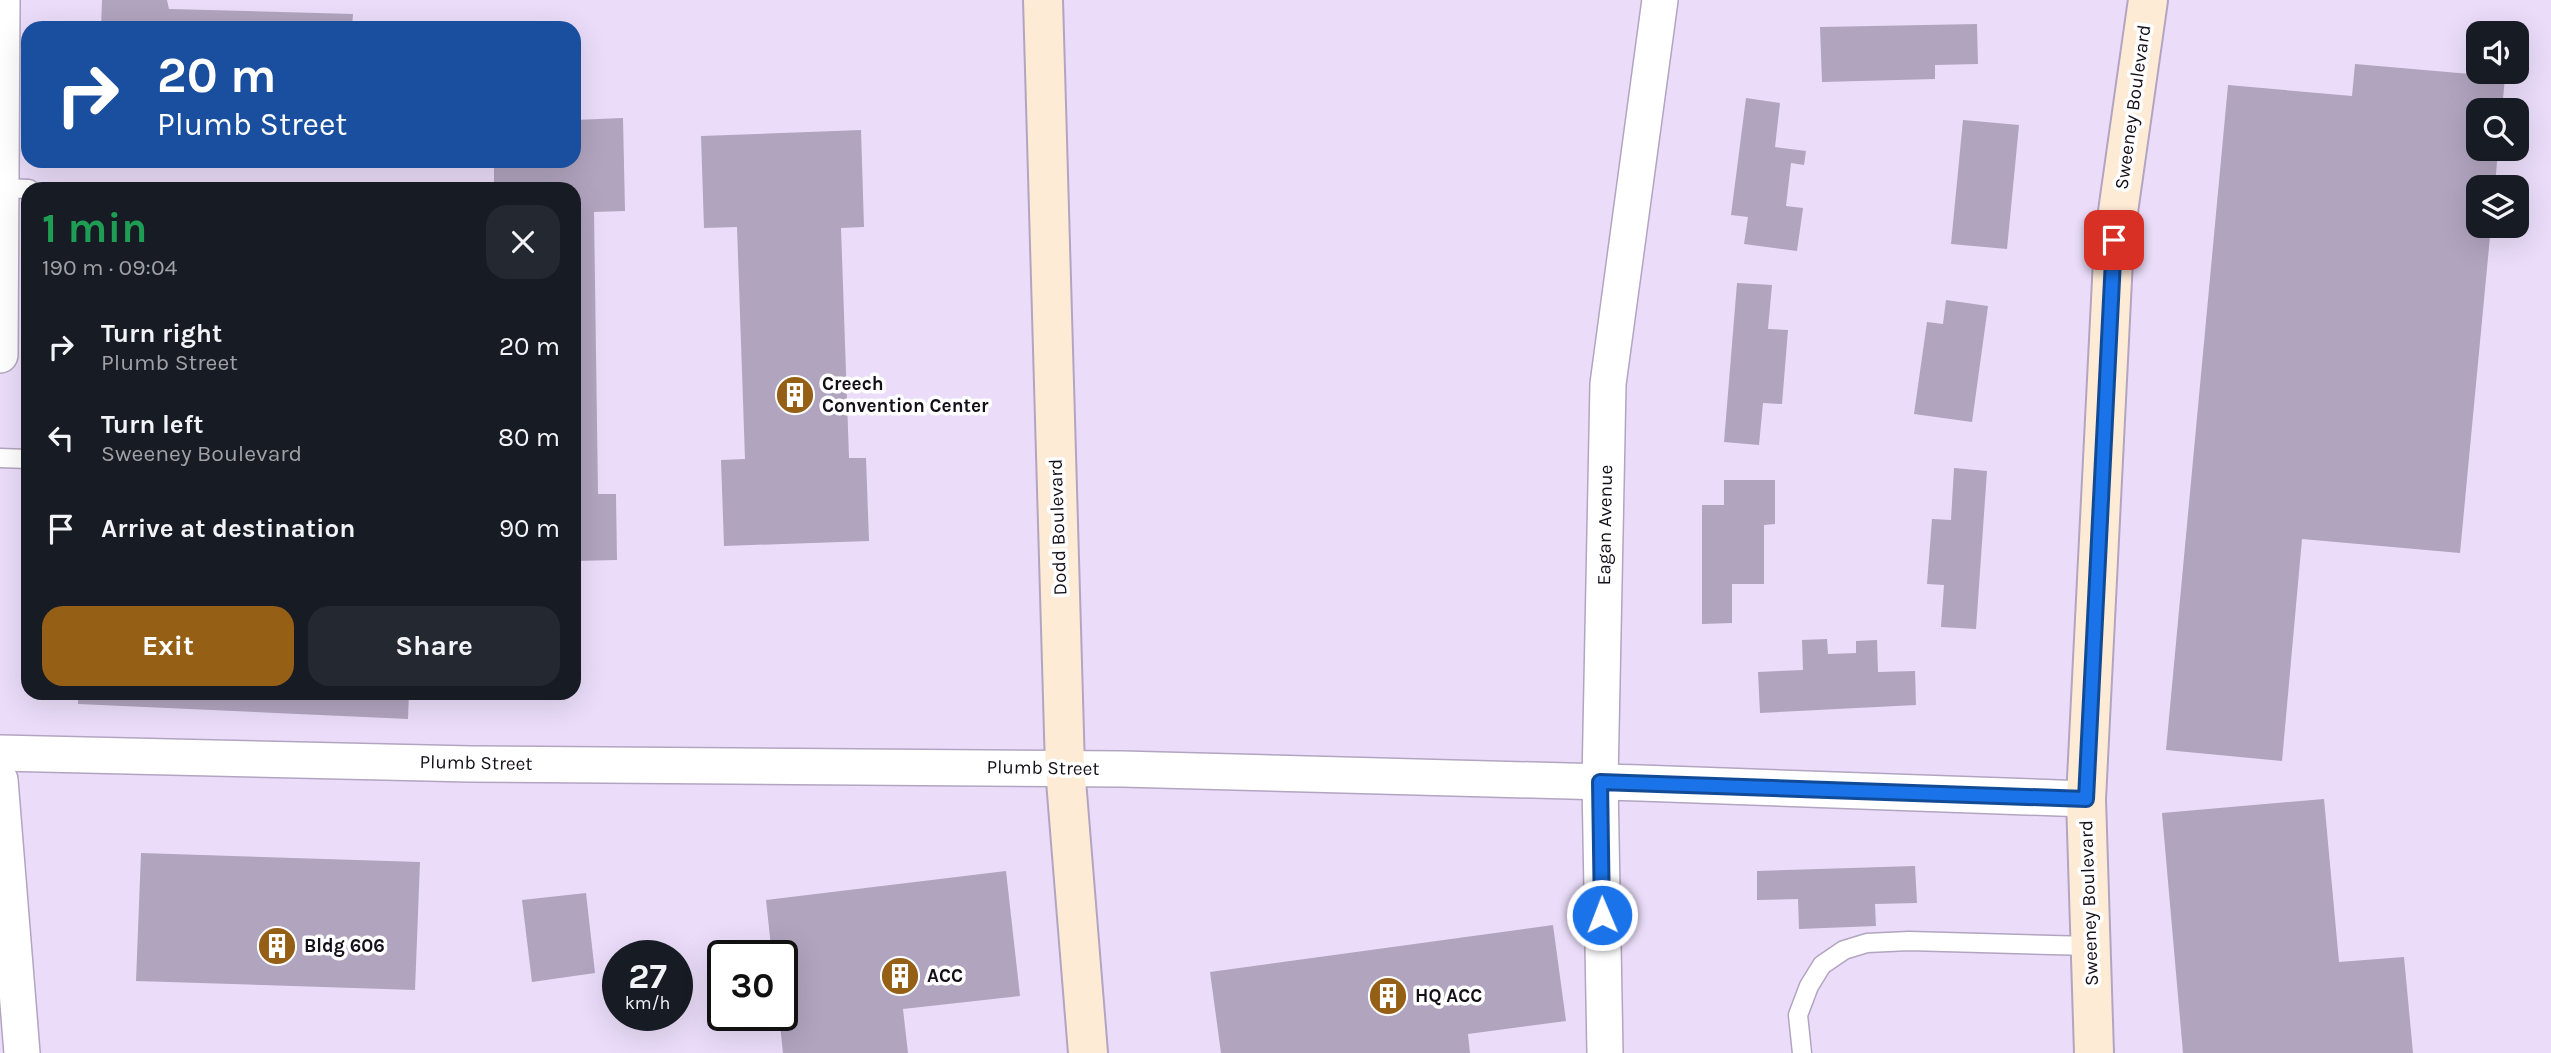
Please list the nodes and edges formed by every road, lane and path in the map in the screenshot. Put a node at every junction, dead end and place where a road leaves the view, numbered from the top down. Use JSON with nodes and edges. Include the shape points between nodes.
{"nodes":[{"id":1,"x":2,"y":0,"type":"edge"},
{"id":2,"x":1043,"y":0,"type":"edge"},
{"id":3,"x":1660,"y":0,"type":"edge"},
{"id":4,"x":2148,"y":0,"type":"edge"},
{"id":5,"x":1,"y":188,"type":"edge"},
{"id":6,"x":21,"y":189,"type":"edge"},
{"id":7,"x":0,"y":355,"type":"edge"},
{"id":8,"x":0,"y":458,"type":"edge"},
{"id":9,"x":21,"y":459,"type":"edge"},
{"id":10,"x":0,"y":753,"type":"edge"},
{"id":11,"x":1065,"y":768,"type":"junction"},
{"id":12,"x":0,"y":780,"type":"edge"},
{"id":13,"x":1600,"y":782,"type":"junction"},
{"id":14,"x":2086,"y":799,"type":"junction"},
{"id":15,"x":2090,"y":946,"type":"junction"},
{"id":16,"x":22,"y":1053,"type":"edge"},
{"id":17,"x":1088,"y":1053,"type":"edge"},
{"id":18,"x":1605,"y":1053,"type":"edge"},
{"id":19,"x":1802,"y":1053,"type":"edge"},
{"id":20,"x":2094,"y":1053,"type":"edge"}],
"edges":[{"from":1,"to":5,"type":"street"},
{"from":2,"to":11,"type":"street","name":"Dodd Boulevard"},
{"from":3,"to":13,"type":"street","name":"Eagan Avenue","via":[[1608,384]]},
{"from":4,"to":14,"type":"street","name":"Sweeney Boulevard","via":[[2114,240]]},
{"from":5,"to":6,"type":"lane"},
{"from":5,"to":7,"type":"street"},
{"from":8,"to":9,"type":"lane"},
{"from":10,"to":11,"type":"street","name":"Plumb Street","via":[[471,764]]},
{"from":11,"to":13,"type":"street","name":"Plumb Street"},
{"from":11,"to":17,"type":"street","name":"Dodd Boulevard"},
{"from":12,"to":16,"type":"street"},
{"from":13,"to":14,"type":"street","name":"Plumb Street"},
{"from":13,"to":18,"type":"street","name":"Eagan Avenue"},
{"from":14,"to":15,"type":"street","name":"Sweeney Boulevard"},
{"from":15,"to":19,"type":"lane","via":[[1909,941],[1867,943],[1844,950],[1822,965],[1809,986],[1798,1015]]},
{"from":15,"to":20,"type":"street","name":"Sweeney Boulevard"}]}
